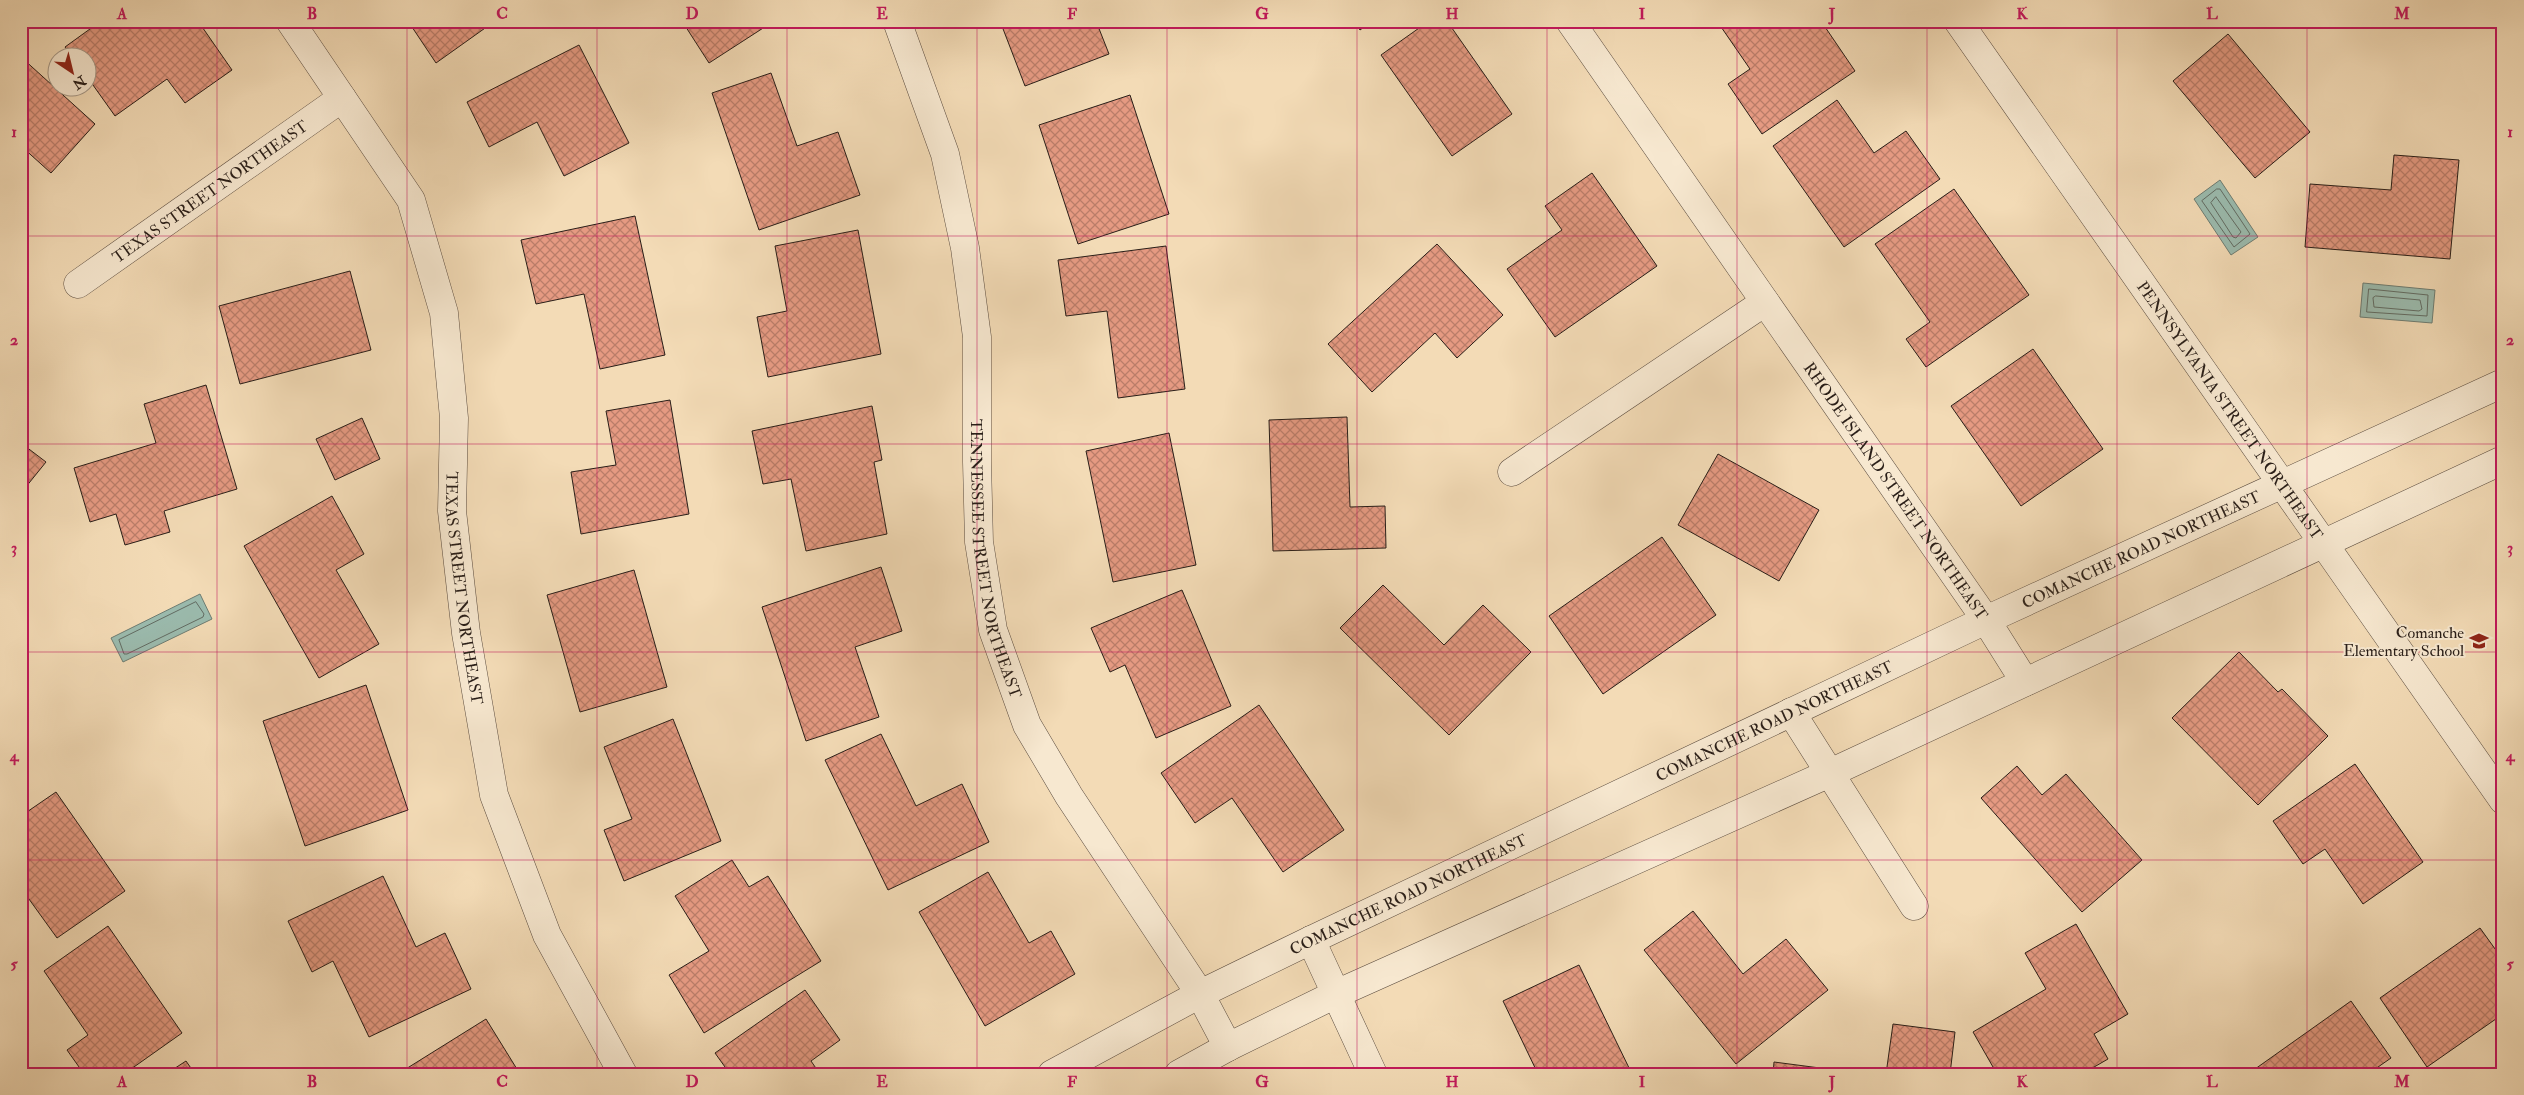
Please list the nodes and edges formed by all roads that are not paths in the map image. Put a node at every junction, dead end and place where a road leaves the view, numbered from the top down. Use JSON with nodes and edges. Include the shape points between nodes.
{"nodes":[{"id":1,"x":290,"y":21,"type":"edge"},
{"id":2,"x":897,"y":21,"type":"edge"},
{"id":3,"x":1570,"y":21,"type":"edge"},
{"id":4,"x":1958,"y":21,"type":"edge"},
{"id":5,"x":342,"y":98,"type":"junction"},
{"id":6,"x":78,"y":284,"type":"dead end"},
{"id":7,"x":1765,"y":302,"type":"junction"},
{"id":8,"x":2503,"y":383,"type":"edge"},
{"id":9,"x":2503,"y":460,"type":"edge"},
{"id":10,"x":1512,"y":472,"type":"dead end"},
{"id":11,"x":2281,"y":484,"type":"junction"},
{"id":12,"x":2324,"y":545,"type":"junction"},
{"id":13,"x":1986,"y":620,"type":"junction"},
{"id":14,"x":2025,"y":682,"type":"junction"},
{"id":15,"x":1791,"y":712,"type":"junction"},
{"id":16,"x":1830,"y":773,"type":"junction"},
{"id":17,"x":2503,"y":800,"type":"edge"},
{"id":18,"x":1914,"y":906,"type":"dead end"},
{"id":19,"x":1311,"y":940,"type":"junction"},
{"id":20,"x":1200,"y":994,"type":"junction"},
{"id":21,"x":1336,"y":994,"type":"junction"},
{"id":22,"x":1228,"y":1046,"type":"junction"},
{"id":23,"x":622,"y":1074,"type":"edge"},
{"id":24,"x":1052,"y":1074,"type":"edge"},
{"id":25,"x":1179,"y":1074,"type":"edge"},
{"id":26,"x":1373,"y":1074,"type":"edge"}],
"edges":[{"from":1,"to":5,"type":"street","name":"TEXAS STREET NORTHEAST"},
{"from":2,"to":20,"type":"street","name":"TENNESSEE STREET NORTHEAST","via":[[945,154],[965,248],[977,337],[976,462],[980,542],[993,630],[1027,725],[1068,796]]},
{"from":3,"to":7,"type":"street","name":"RHODE ISLAND STREET NORTHEAST"},
{"from":4,"to":11,"type":"street","name":"PENNSYLVANIA STREET NORTHEAST"},
{"from":5,"to":6,"type":"street","name":"TEXAS STREET NORTHEAST"},
{"from":5,"to":23,"type":"street","name":"TEXAS STREET NORTHEAST","via":[[411,200],[444,313],[454,418],[452,511],[466,633],[494,795],[547,935]]},
{"from":7,"to":10,"type":"street"},
{"from":7,"to":13,"type":"street","name":"RHODE ISLAND STREET NORTHEAST"},
{"from":8,"to":11,"type":"street","name":"COMANCHE ROAD NORTHEAST"},
{"from":9,"to":12,"type":"street"},
{"from":11,"to":12,"type":"street","name":"PENNSYLVANIA STREET NORTHEAST"},
{"from":11,"to":13,"type":"street","name":"COMANCHE ROAD NORTHEAST"},
{"from":12,"to":14,"type":"street"},
{"from":12,"to":17,"type":"street","name":"PENNSYLVANIA STREET NORTHEAST"},
{"from":13,"to":14,"type":"street","name":"RHODE ISLAND STREET NORTHEAST"},
{"from":13,"to":15,"type":"street","name":"COMANCHE ROAD NORTHEAST"},
{"from":14,"to":16,"type":"street"},
{"from":15,"to":16,"type":"street"},
{"from":15,"to":19,"type":"street","name":"COMANCHE ROAD NORTHEAST"},
{"from":16,"to":18,"type":"street"},
{"from":16,"to":21,"type":"street"},
{"from":19,"to":20,"type":"street","name":"COMANCHE ROAD NORTHEAST"},
{"from":19,"to":21,"type":"street"},
{"from":20,"to":22,"type":"street","name":"TENNESSEE STREET NORTHEAST"},
{"from":20,"to":24,"type":"street","name":"COMANCHE ROAD NORTHEAST"},
{"from":21,"to":22,"type":"street"},
{"from":21,"to":26,"type":"street"},
{"from":22,"to":25,"type":"street"}]}
